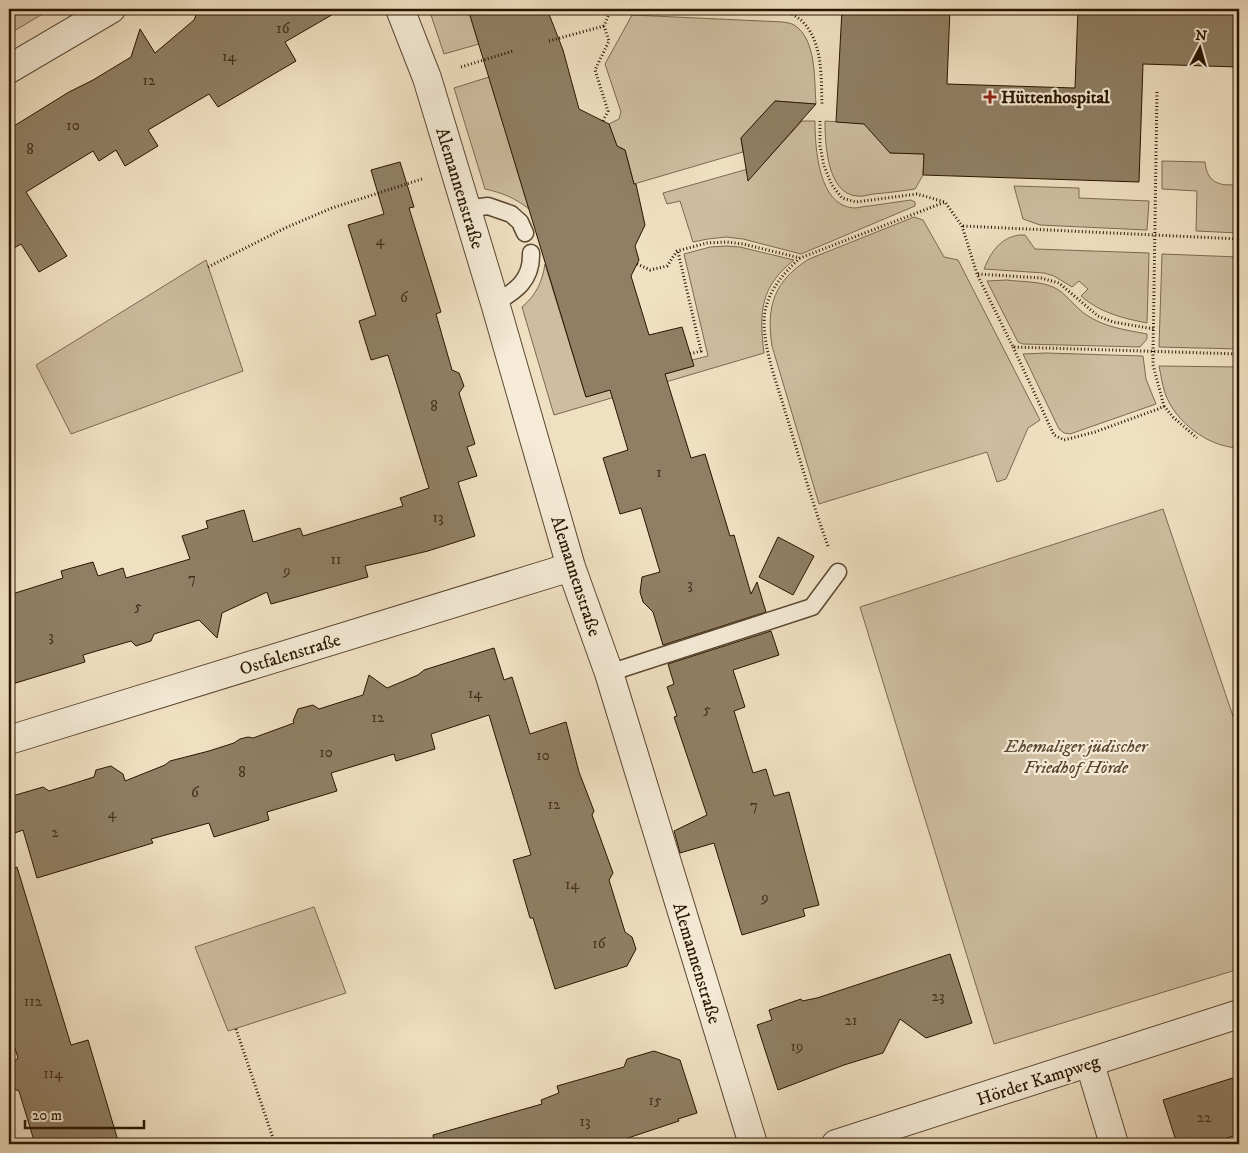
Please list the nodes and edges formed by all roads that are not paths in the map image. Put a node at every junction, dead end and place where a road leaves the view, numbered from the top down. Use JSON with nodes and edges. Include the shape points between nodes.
{"nodes":[{"id":1,"x":111,"y":9,"type":"edge"},
{"id":2,"x":400,"y":9,"type":"edge"},
{"id":3,"x":9,"y":69,"type":"edge"},
{"id":4,"x":466,"y":208,"type":"junction"},
{"id":5,"x":525,"y":233,"type":"dead end"},
{"id":6,"x":531,"y":253,"type":"dead end"},
{"id":7,"x":495,"y":303,"type":"junction"},
{"id":8,"x":571,"y":567,"type":"junction"},
{"id":9,"x":838,"y":572,"type":"road end"},
{"id":10,"x":609,"y":673,"type":"junction"},
{"id":11,"x":9,"y":740,"type":"edge"},
{"id":12,"x":1239,"y":1014,"type":"edge"},
{"id":13,"x":1090,"y":1064,"type":"junction"},
{"id":14,"x":753,"y":1144,"type":"edge"},
{"id":15,"x":836,"y":1144,"type":"edge"},
{"id":16,"x":1114,"y":1144,"type":"edge"}],
"edges":[{"from":1,"to":3,"type":"street"},
{"from":2,"to":4,"type":"street","name":"Alemannenstraße","via":[[427,78]]},
{"from":4,"to":5,"type":"lane","via":[[488,206],[511,214]]},
{"from":4,"to":7,"type":"street","name":"Alemannenstraße"},
{"from":6,"to":7,"type":"lane","via":[[526,279]]},
{"from":7,"to":8,"type":"street","name":"Alemannenstraße"},
{"from":8,"to":10,"type":"street","name":"Alemannenstraße"},
{"from":8,"to":11,"type":"street","name":"Ostfalenstraße"},
{"from":9,"to":10,"type":"lane","via":[[812,607]]},
{"from":10,"to":14,"type":"street","name":"Alemannenstraße"},
{"from":12,"to":13,"type":"street","name":"Hörder Kampweg"},
{"from":13,"to":15,"type":"street","name":"Hörder Kampweg"},
{"from":13,"to":16,"type":"street"}]}
